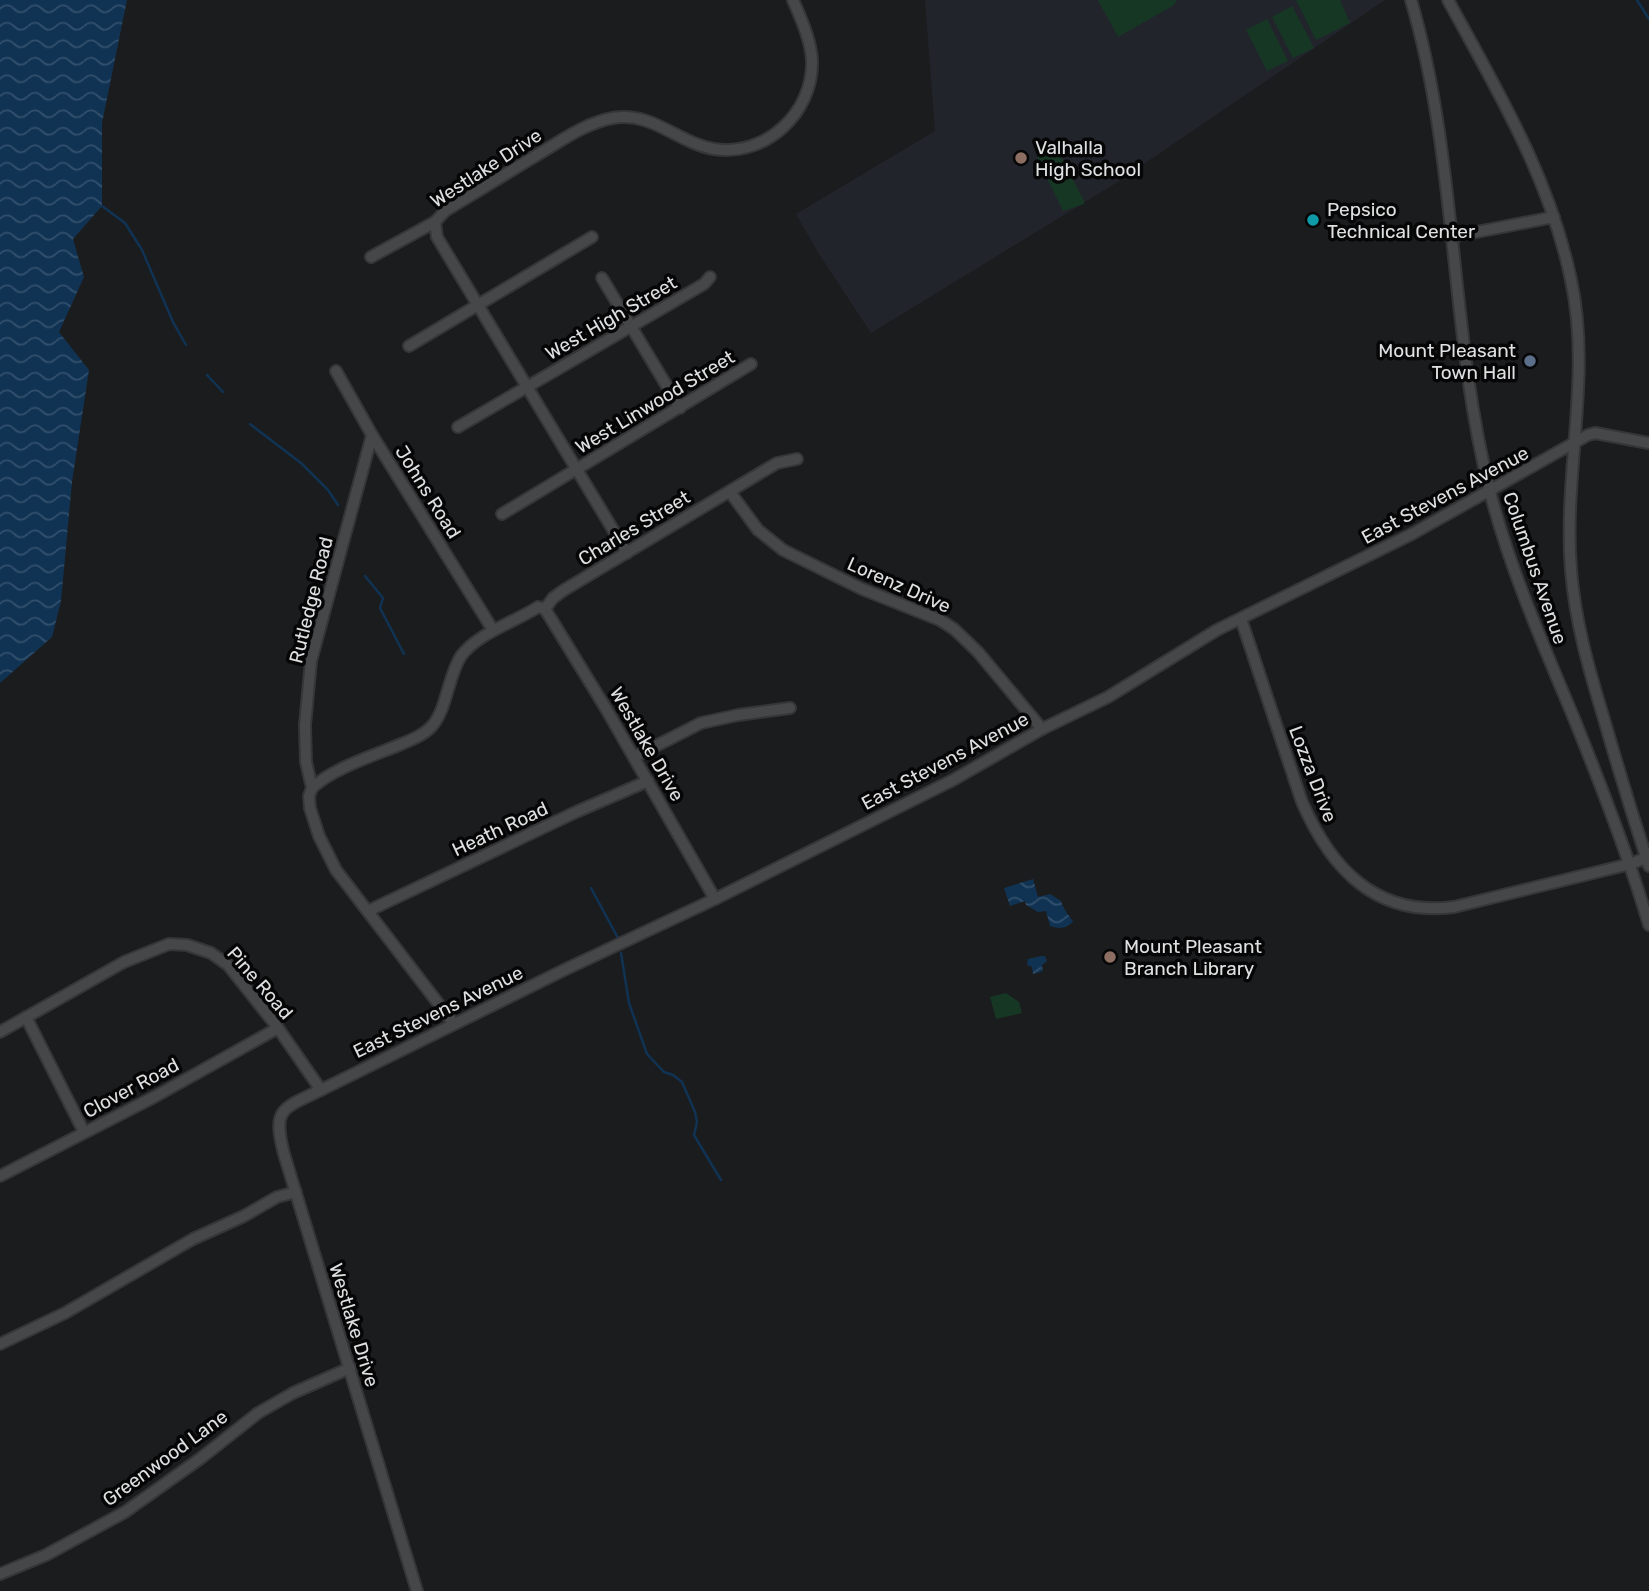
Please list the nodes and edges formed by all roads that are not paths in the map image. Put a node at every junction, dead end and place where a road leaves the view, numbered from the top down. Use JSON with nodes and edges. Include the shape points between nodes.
{"nodes":[{"id":1,"x":793,"y":0,"type":"edge"},
{"id":2,"x":1411,"y":0,"type":"edge"},
{"id":3,"x":1448,"y":0,"type":"edge"},
{"id":4,"x":1554,"y":217,"type":"junction"},
{"id":5,"x":435,"y":222,"type":"junction"},
{"id":6,"x":592,"y":237,"type":"dead end"},
{"id":7,"x":1451,"y":237,"type":"junction"},
{"id":8,"x":371,"y":257,"type":"dead end"},
{"id":9,"x":710,"y":277,"type":"dead end"},
{"id":10,"x":602,"y":278,"type":"dead end"},
{"id":11,"x":478,"y":304,"type":"junction"},
{"id":12,"x":630,"y":326,"type":"junction"},
{"id":13,"x":409,"y":346,"type":"dead end"},
{"id":14,"x":751,"y":364,"type":"dead end"},
{"id":15,"x":336,"y":371,"type":"dead end"},
{"id":16,"x":527,"y":387,"type":"junction"},
{"id":17,"x":680,"y":408,"type":"junction"},
{"id":18,"x":458,"y":427,"type":"dead end"},
{"id":19,"x":372,"y":435,"type":"junction"},
{"id":20,"x":1576,"y":443,"type":"junction"},
{"id":21,"x":1649,"y":443,"type":"edge"},
{"id":22,"x":797,"y":459,"type":"dead end"},
{"id":23,"x":577,"y":470,"type":"junction"},
{"id":24,"x":730,"y":492,"type":"junction"},
{"id":25,"x":1490,"y":492,"type":"junction"},
{"id":26,"x":502,"y":514,"type":"dead end"},
{"id":27,"x":627,"y":553,"type":"junction"},
{"id":28,"x":545,"y":609,"type":"junction"},
{"id":29,"x":1241,"y":619,"type":"junction"},
{"id":30,"x":493,"y":630,"type":"junction"},
{"id":31,"x":790,"y":708,"type":"dead end"},
{"id":32,"x":1042,"y":729,"type":"junction"},
{"id":33,"x":634,"y":757,"type":"junction"},
{"id":34,"x":648,"y":781,"type":"junction"},
{"id":35,"x":312,"y":788,"type":"junction"},
{"id":36,"x":1648,"y":862,"type":"edge"},
{"id":37,"x":1630,"y":864,"type":"junction"},
{"id":38,"x":715,"y":900,"type":"junction"},
{"id":39,"x":368,"y":911,"type":"junction"},
{"id":40,"x":1649,"y":925,"type":"edge"},
{"id":41,"x":26,"y":1017,"type":"junction"},
{"id":42,"x":454,"y":1024,"type":"junction"},
{"id":43,"x":278,"y":1028,"type":"junction"},
{"id":44,"x":0,"y":1032,"type":"edge"},
{"id":45,"x":321,"y":1090,"type":"junction"},
{"id":46,"x":85,"y":1132,"type":"junction"},
{"id":47,"x":0,"y":1175,"type":"edge"},
{"id":48,"x":296,"y":1192,"type":"junction"},
{"id":49,"x":0,"y":1344,"type":"edge"},
{"id":50,"x":349,"y":1368,"type":"junction"},
{"id":51,"x":0,"y":1574,"type":"edge"},
{"id":52,"x":417,"y":1591,"type":"edge"}],
"edges":[{"from":1,"to":5,"type":"street","name":"Westlake Drive","via":[[810,46],[812,69],[803,103],[776,133],[740,149],[715,149],[646,120],[610,118],[573,133],[445,211]]},
{"from":2,"to":7,"type":"street","name":"Columbus Avenue","via":[[1435,106]]},
{"from":3,"to":4,"type":"street","name":"Columbus Avenue","via":[[1528,150]]},
{"from":4,"to":7,"type":"street"},
{"from":4,"to":20,"type":"street","name":"Columbus Avenue","via":[[1578,321]]},
{"from":5,"to":8,"type":"street"},
{"from":5,"to":11,"type":"street","name":"Westlake Drive","via":[[437,236]]},
{"from":6,"to":11,"type":"street"},
{"from":7,"to":25,"type":"street","name":"Columbus Avenue","via":[[1463,349]]},
{"from":9,"to":12,"type":"street","name":"West High Street"},
{"from":10,"to":12,"type":"street"},
{"from":11,"to":13,"type":"street"},
{"from":11,"to":16,"type":"street","name":"Westlake Drive"},
{"from":12,"to":16,"type":"street","name":"West High Street"},
{"from":12,"to":17,"type":"street"},
{"from":14,"to":17,"type":"street","name":"West Linwood Street"},
{"from":15,"to":19,"type":"street","name":"Johns Road"},
{"from":16,"to":18,"type":"street","name":"West High Street"},
{"from":16,"to":23,"type":"street","name":"Westlake Drive"},
{"from":17,"to":23,"type":"street","name":"West Linwood Street"},
{"from":19,"to":30,"type":"street","name":"Johns Road"},
{"from":19,"to":35,"type":"street","name":"Rutledge Road","via":[[311,661],[305,724]]},
{"from":20,"to":21,"type":"street","name":"East Stevens Avenue","via":[[1595,433]]},
{"from":20,"to":25,"type":"street","name":"East Stevens Avenue"},
{"from":20,"to":36,"type":"street","name":"Columbus Avenue","via":[[1570,539],[1575,601],[1587,662]]},
{"from":22,"to":24,"type":"street","name":"Charles Street","via":[[777,463]]},
{"from":23,"to":26,"type":"street","name":"West Linwood Street"},
{"from":23,"to":27,"type":"street","name":"Westlake Drive"},
{"from":24,"to":27,"type":"street","name":"Charles Street"},
{"from":24,"to":32,"type":"street","name":"Lorenz Drive","via":[[758,530],[783,550],[954,629]]},
{"from":25,"to":29,"type":"street","name":"East Stevens Avenue"},
{"from":25,"to":37,"type":"street","name":"Columbus Avenue","via":[[1530,611]]},
{"from":27,"to":28,"type":"street","name":"Charles Street","via":[[564,590]]},
{"from":28,"to":30,"type":"street","name":"Charles Street","via":[[538,607]]},
{"from":28,"to":33,"type":"street","name":"Westlake Drive"},
{"from":29,"to":32,"type":"street","name":"East Stevens Avenue","via":[[1108,697]]},
{"from":29,"to":37,"type":"street","name":"Lozza Drive","via":[[1313,827],[1345,873],[1370,891],[1405,906],[1443,908]]},
{"from":30,"to":35,"type":"street","name":"Charles Street","via":[[460,658],[432,726]]},
{"from":31,"to":33,"type":"street","via":[[701,723]]},
{"from":32,"to":38,"type":"street","name":"East Stevens Avenue","via":[[953,780]]},
{"from":33,"to":34,"type":"street","name":"Westlake Drive"},
{"from":34,"to":38,"type":"street","name":"Westlake Drive"},
{"from":34,"to":39,"type":"street","name":"Heath Road"},
{"from":35,"to":39,"type":"street","name":"Rutledge Road","via":[[310,808],[324,849]]},
{"from":36,"to":37,"type":"street","name":"Lozza Drive"},
{"from":37,"to":40,"type":"street","name":"Columbus Avenue"},
{"from":38,"to":42,"type":"street","name":"East Stevens Avenue"},
{"from":39,"to":42,"type":"street","name":"Rutledge Road"},
{"from":41,"to":43,"type":"street","name":"Pine Road","via":[[134,957],[169,944],[211,953],[228,965]]},
{"from":41,"to":44,"type":"street","name":"Pine Road"},
{"from":41,"to":46,"type":"street"},
{"from":42,"to":45,"type":"street","name":"East Stevens Avenue"},
{"from":43,"to":45,"type":"street","name":"Pine Road"},
{"from":43,"to":46,"type":"street","name":"Clover Road"},
{"from":45,"to":48,"type":"street","name":"Westlake Drive","via":[[285,1110],[278,1120]]},
{"from":46,"to":47,"type":"street","name":"Clover Road"},
{"from":48,"to":49,"type":"street","via":[[194,1239],[65,1313]]},
{"from":48,"to":50,"type":"street","name":"Westlake Drive"},
{"from":50,"to":51,"type":"street","name":"Greenwood Lane","via":[[258,1413],[125,1512]]},
{"from":50,"to":52,"type":"street","name":"Westlake Drive"}]}
